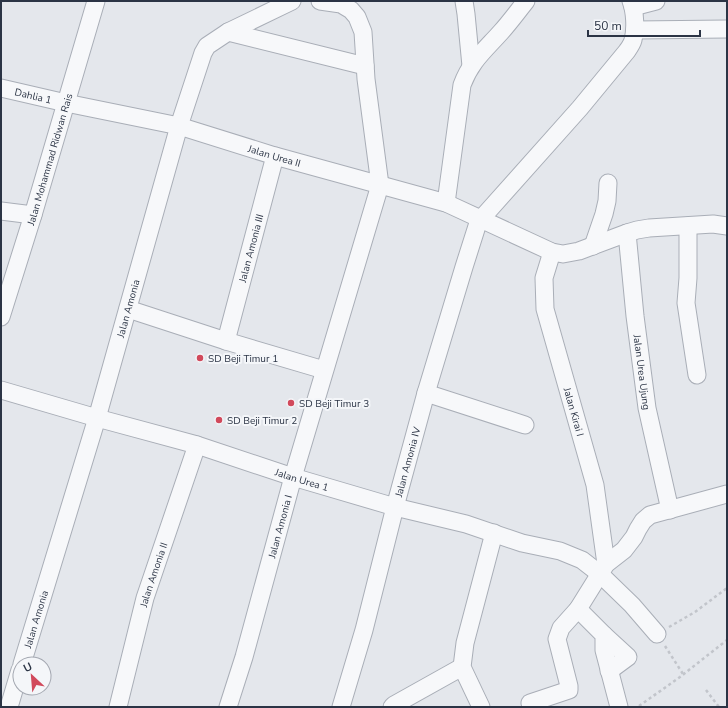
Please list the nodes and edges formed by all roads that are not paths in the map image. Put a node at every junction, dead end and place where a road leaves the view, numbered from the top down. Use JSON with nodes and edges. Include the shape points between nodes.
{"nodes":[{"id":1,"x":96,"y":1,"type":"edge"},
{"id":2,"x":292,"y":1,"type":"edge"},
{"id":3,"x":320,"y":1,"type":"edge"},
{"id":4,"x":464,"y":1,"type":"edge"},
{"id":5,"x":526,"y":1,"type":"edge"},
{"id":6,"x":656,"y":1,"type":"edge"},
{"id":7,"x":632,"y":4,"type":"edge"},
{"id":8,"x":727,"y":29,"type":"edge"},
{"id":9,"x":635,"y":30,"type":"junction"},
{"id":10,"x":228,"y":32,"type":"junction"},
{"id":11,"x":365,"y":66,"type":"junction"},
{"id":12,"x":471,"y":66,"type":"junction"},
{"id":13,"x":1,"y":88,"type":"edge"},
{"id":14,"x":66,"y":103,"type":"junction"},
{"id":15,"x":179,"y":126,"type":"junction"},
{"id":16,"x":275,"y":156,"type":"junction"},
{"id":17,"x":608,"y":183,"type":"dead end"},
{"id":18,"x":380,"y":185,"type":"junction"},
{"id":19,"x":446,"y":203,"type":"junction"},
{"id":20,"x":1,"y":211,"type":"edge"},
{"id":21,"x":32,"y":215,"type":"junction"},
{"id":22,"x":481,"y":219,"type":"junction"},
{"id":23,"x":688,"y":226,"type":"junction"},
{"id":24,"x":727,"y":226,"type":"edge"},
{"id":25,"x":627,"y":233,"type":"junction"},
{"id":26,"x":593,"y":246,"type":"junction"},
{"id":27,"x":551,"y":257,"type":"junction"},
{"id":28,"x":2,"y":307,"type":"edge"},
{"id":29,"x":128,"y":309,"type":"junction"},
{"id":30,"x":226,"y":341,"type":"junction"},
{"id":31,"x":324,"y":370,"type":"junction"},
{"id":32,"x":697,"y":375,"type":"dead end"},
{"id":33,"x":1,"y":390,"type":"edge"},
{"id":34,"x":426,"y":393,"type":"junction"},
{"id":35,"x":97,"y":418,"type":"junction"},
{"id":36,"x":525,"y":425,"type":"dead end"},
{"id":37,"x":197,"y":445,"type":"junction"},
{"id":38,"x":293,"y":477,"type":"junction"},
{"id":39,"x":727,"y":494,"type":"edge"},
{"id":40,"x":395,"y":507,"type":"junction"},
{"id":41,"x":670,"y":510,"type":"junction"},
{"id":42,"x":494,"y":534,"type":"junction"},
{"id":43,"x":603,"y":569,"type":"junction"},
{"id":44,"x":578,"y":609,"type":"junction"},
{"id":45,"x":657,"y":634,"type":"road end"},
{"id":46,"x":24,"y":656,"type":"edge"},
{"id":47,"x":462,"y":667,"type":"junction"},
{"id":48,"x":12,"y":696,"type":"edge"},
{"id":49,"x":530,"y":703,"type":"dead end"},
{"id":50,"x":9,"y":707,"type":"edge"},
{"id":51,"x":118,"y":707,"type":"edge"},
{"id":52,"x":228,"y":707,"type":"edge"},
{"id":53,"x":341,"y":707,"type":"edge"},
{"id":54,"x":392,"y":707,"type":"edge"},
{"id":55,"x":481,"y":707,"type":"edge"},
{"id":56,"x":619,"y":707,"type":"edge"}],
"edges":[{"from":1,"to":14,"type":"street","name":"Jalan Mohammad Ridwan Rais"},
{"from":2,"to":10,"type":"street","name":"Jalan Amonia"},
{"from":3,"to":11,"type":"street","via":[[341,4],[357,17],[363,32]]},
{"from":4,"to":12,"type":"street"},
{"from":5,"to":12,"type":"street"},
{"from":6,"to":7,"type":"street"},
{"from":7,"to":9,"type":"street"},
{"from":8,"to":9,"type":"street"},
{"from":9,"to":22,"type":"street","name":"Jalan Amonia IV","via":[[633,41],[627,51]]},
{"from":10,"to":11,"type":"street"},
{"from":10,"to":15,"type":"street","name":"Jalan Amonia","via":[[207,46],[203,53]]},
{"from":11,"to":18,"type":"street"},
{"from":12,"to":19,"type":"street","via":[[462,85]]},
{"from":13,"to":14,"type":"street","name":"Dahlia 1"},
{"from":14,"to":15,"type":"street","name":"Jalan Urea II"},
{"from":14,"to":21,"type":"street","name":"Jalan Mohammad Ridwan Rais"},
{"from":15,"to":16,"type":"street","name":"Jalan Urea II"},
{"from":15,"to":29,"type":"street","name":"Jalan Amonia"},
{"from":16,"to":18,"type":"street","name":"Jalan Urea II"},
{"from":16,"to":30,"type":"street","name":"Jalan Amonia III"},
{"from":17,"to":26,"type":"street","via":[[604,214]]},
{"from":18,"to":19,"type":"street","name":"Jalan Urea II"},
{"from":18,"to":31,"type":"street","name":"Jalan Amonia I"},
{"from":19,"to":22,"type":"street","name":"Jalan Urea II"},
{"from":20,"to":21,"type":"street"},
{"from":21,"to":28,"type":"street","name":"Jalan Mohammad Ridwan Rais"},
{"from":22,"to":27,"type":"street"},
{"from":22,"to":34,"type":"street","name":"Jalan Amonia IV","via":[[464,266]]},
{"from":23,"to":24,"type":"street"},
{"from":23,"to":25,"type":"street","via":[[658,227]]},
{"from":23,"to":32,"type":"street","via":[[686,304]]},
{"from":25,"to":26,"type":"street"},
{"from":25,"to":41,"type":"street","name":"Jalan Urea Ujung","via":[[647,408]]},
{"from":26,"to":27,"type":"street"},
{"from":27,"to":43,"type":"street","name":"Jalan Kirai I","via":[[544,278],[545,310],[595,485]]},
{"from":29,"to":30,"type":"street"},
{"from":29,"to":35,"type":"street","name":"Jalan Amonia"},
{"from":30,"to":31,"type":"street"},
{"from":31,"to":38,"type":"street","name":"Jalan Amonia I"},
{"from":33,"to":35,"type":"street","name":"Jalan Urea 1"},
{"from":34,"to":36,"type":"street"},
{"from":34,"to":40,"type":"street","name":"Jalan Amonia IV"},
{"from":35,"to":37,"type":"street","name":"Jalan Urea 1"},
{"from":35,"to":46,"type":"street","name":"Jalan Amonia"},
{"from":37,"to":38,"type":"street","name":"Jalan Urea 1"},
{"from":37,"to":51,"type":"street","name":"Jalan Amonia II","via":[[145,598]]},
{"from":38,"to":40,"type":"street","name":"Jalan Urea 1"},
{"from":38,"to":52,"type":"street","name":"Jalan Amonia I"},
{"from":39,"to":41,"type":"street"},
{"from":40,"to":42,"type":"street","name":"Jalan Urea 1","via":[[466,524]]},
{"from":40,"to":53,"type":"street","name":"Jalan Amonia IV","via":[[364,630]]},
{"from":41,"to":43,"type":"street","via":[[650,515],[643,521],[624,550]]},
{"from":42,"to":43,"type":"street","name":"Jalan Urea 1","via":[[560,551]]},
{"from":42,"to":47,"type":"street","via":[[465,643]]},
{"from":43,"to":44,"type":"street"},
{"from":43,"to":45,"type":"street","name":"Jalan Urea 1"},
{"from":44,"to":49,"type":"street","via":[[560,628],[557,639],[568,690]]},
{"from":44,"to":56,"type":"street","via":[[604,635],[604,650]]},
{"from":47,"to":54,"type":"street"},
{"from":47,"to":55,"type":"street"},
{"from":48,"to":50,"type":"street"}]}
